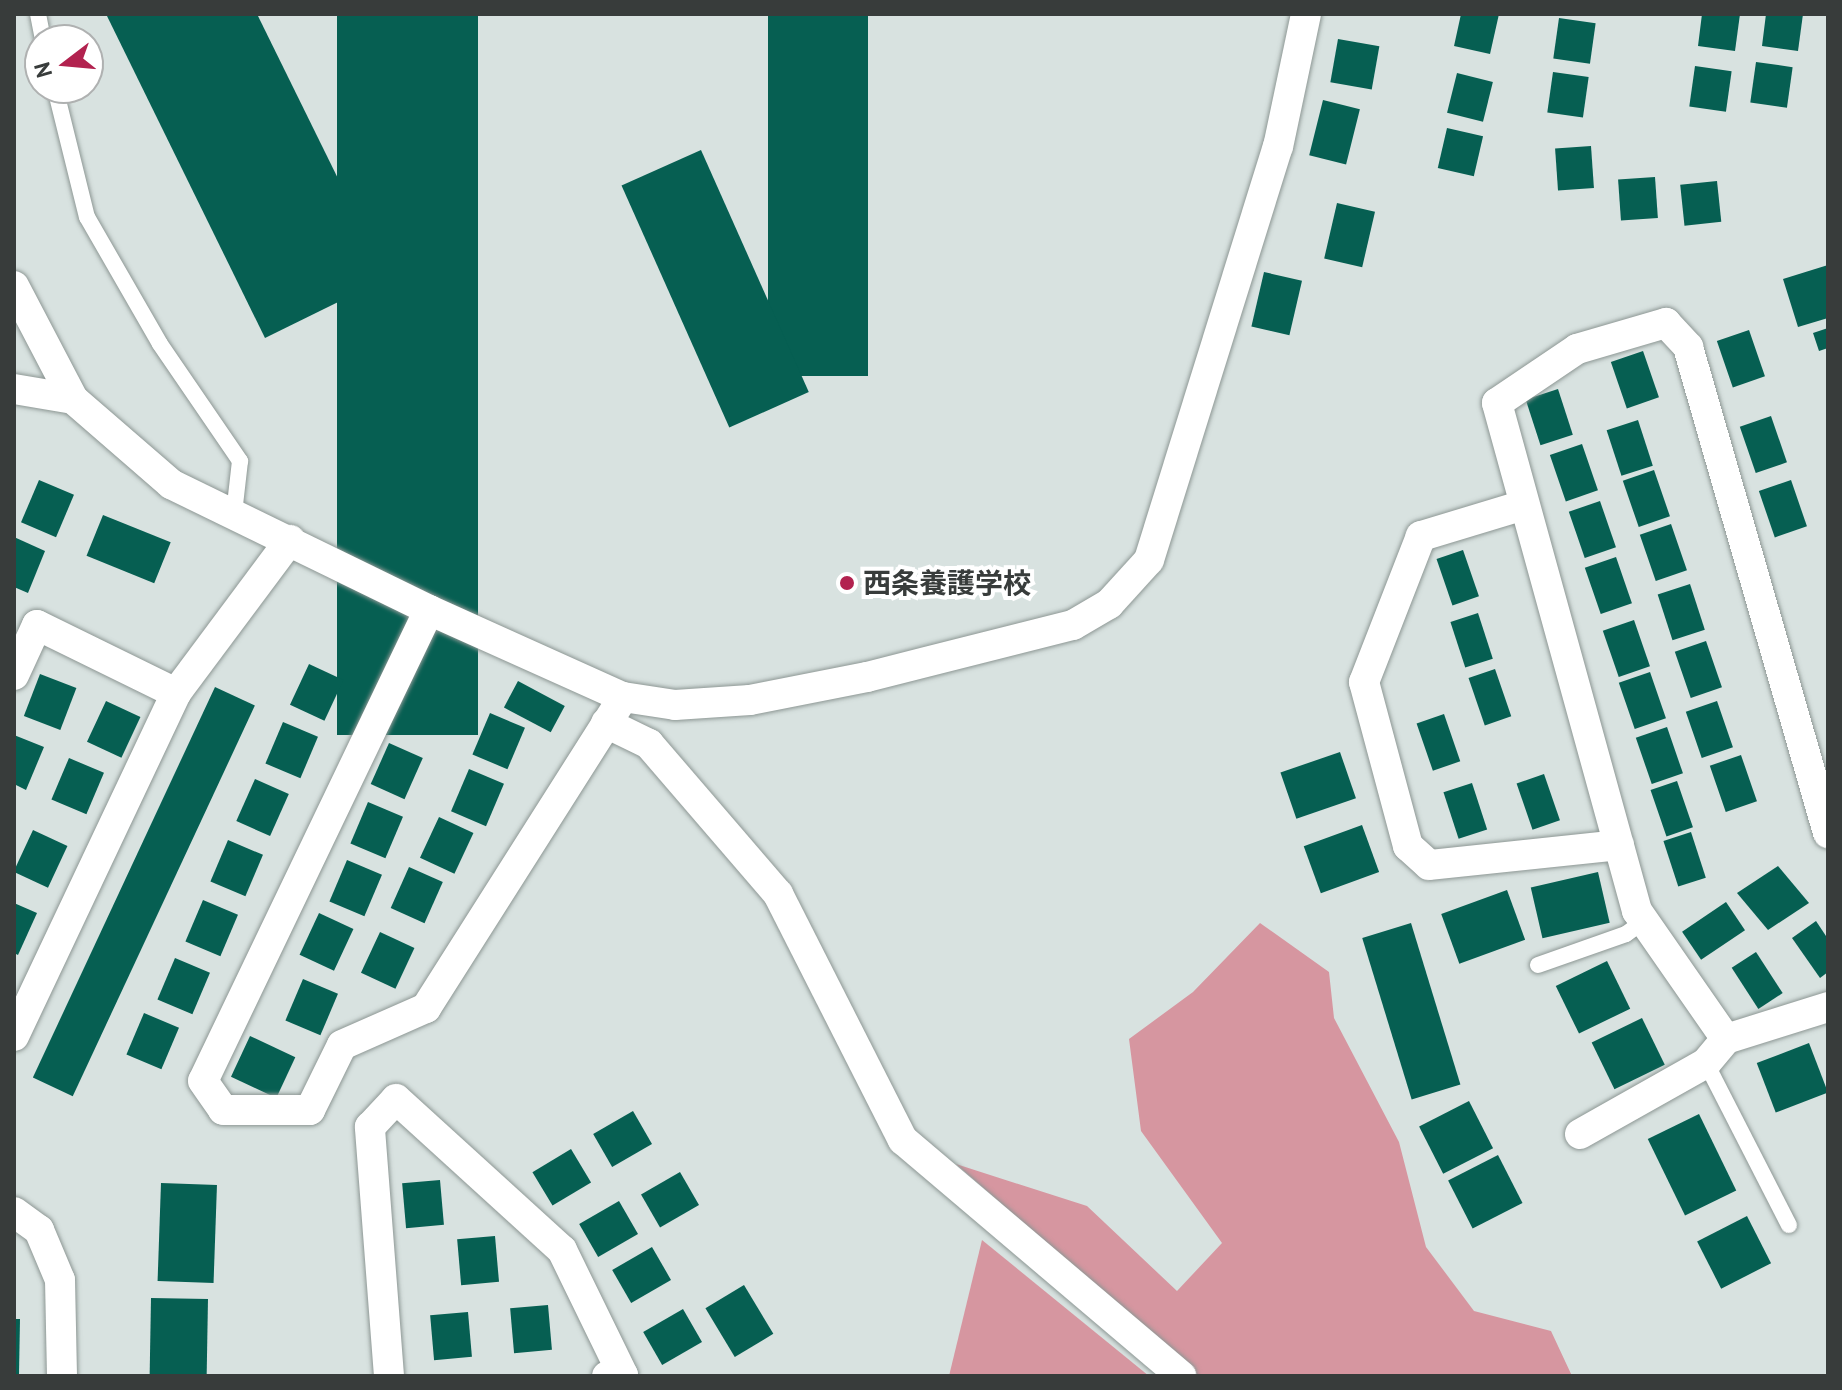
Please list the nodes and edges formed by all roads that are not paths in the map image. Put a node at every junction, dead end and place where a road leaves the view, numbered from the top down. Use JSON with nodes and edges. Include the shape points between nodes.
{"nodes":[{"id":1,"x":1306,"y":14,"type":"edge"},
{"id":2,"x":59,"y":104,"type":"edge"},
{"id":3,"x":14,"y":286,"type":"edge"},
{"id":4,"x":14,"y":389,"type":"edge"},
{"id":5,"x":73,"y":399,"type":"junction"},
{"id":6,"x":1524,"y":505,"type":"junction"},
{"id":7,"x":234,"y":514,"type":"junction"},
{"id":8,"x":290,"y":540,"type":"junction"},
{"id":9,"x":429,"y":610,"type":"junction"},
{"id":10,"x":14,"y":675,"type":"edge"},
{"id":11,"x":176,"y":693,"type":"junction"},
{"id":12,"x":636,"y":699,"type":"junction"},
{"id":13,"x":606,"y":723,"type":"junction"},
{"id":14,"x":649,"y":744,"type":"junction"},
{"id":15,"x":1828,"y":833,"type":"edge"},
{"id":16,"x":1619,"y":845,"type":"junction"},
{"id":17,"x":1644,"y":921,"type":"junction"},
{"id":18,"x":1538,"y":965,"type":"dead end"},
{"id":19,"x":1828,"y":1007,"type":"edge"},
{"id":20,"x":14,"y":1036,"type":"edge"},
{"id":21,"x":1726,"y":1039,"type":"junction"},
{"id":22,"x":1706,"y":1063,"type":"junction"},
{"id":23,"x":1580,"y":1134,"type":"dead end"},
{"id":24,"x":14,"y":1212,"type":"edge"},
{"id":25,"x":1789,"y":1225,"type":"dead end"},
{"id":26,"x":62,"y":1376,"type":"edge"},
{"id":27,"x":389,"y":1376,"type":"edge"},
{"id":28,"x":607,"y":1376,"type":"edge"},
{"id":29,"x":1181,"y":1376,"type":"edge"}],
"edges":[{"from":1,"to":12,"type":"street","via":[[1278,147],[1170,510],[1149,560],[1126,588],[1073,625],[867,677],[750,700]]},
{"from":2,"to":7,"type":"lane","via":[[87,217],[160,344],[240,461]]},
{"from":3,"to":5,"type":"street"},
{"from":4,"to":5,"type":"street"},
{"from":5,"to":7,"type":"street","via":[[171,484]]},
{"from":6,"to":15,"type":"street","via":[[1497,403],[1577,349],[1666,323],[1688,347]]},
{"from":6,"to":16,"type":"street"},
{"from":6,"to":16,"type":"street","via":[[1421,536],[1364,682],[1408,846],[1429,865]]},
{"from":7,"to":8,"type":"street"},
{"from":8,"to":9,"type":"street"},
{"from":8,"to":11,"type":"street"},
{"from":9,"to":12,"type":"street"},
{"from":9,"to":13,"type":"street","via":[[203,1081],[223,1110],[310,1110],[342,1045],[426,1008]]},
{"from":10,"to":11,"type":"street","via":[[37,625]]},
{"from":11,"to":20,"type":"street"},
{"from":12,"to":13,"type":"street"},
{"from":12,"to":14,"type":"street"},
{"from":13,"to":14,"type":"street"},
{"from":14,"to":29,"type":"street","via":[[778,894],[903,1140]]},
{"from":16,"to":17,"type":"street"},
{"from":17,"to":18,"type":"lane","via":[[1626,934]]},
{"from":17,"to":21,"type":"street"},
{"from":19,"to":21,"type":"street"},
{"from":21,"to":22,"type":"street"},
{"from":22,"to":23,"type":"street"},
{"from":22,"to":25,"type":"lane"},
{"from":24,"to":26,"type":"street","via":[[39,1230],[60,1280]]},
{"from":27,"to":28,"type":"street","via":[[370,1127],[396,1099],[562,1250],[623,1375]]}]}
